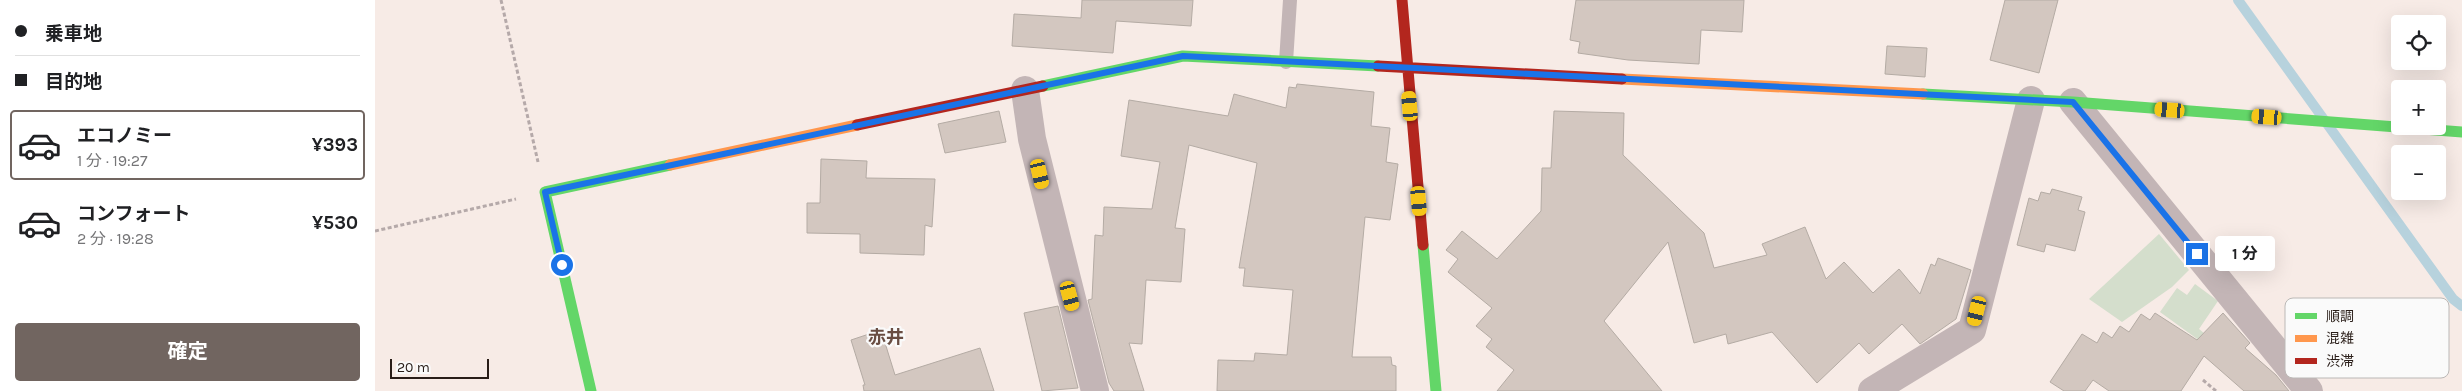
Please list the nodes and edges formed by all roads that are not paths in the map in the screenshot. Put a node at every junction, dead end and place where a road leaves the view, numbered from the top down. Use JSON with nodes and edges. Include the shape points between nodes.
{"nodes":[{"id":1,"x":1290,"y":0,"type":"edge"},
{"id":2,"x":1402,"y":0,"type":"edge"},
{"id":3,"x":1286,"y":62,"type":"junction"},
{"id":4,"x":1407,"y":68,"type":"junction"},
{"id":5,"x":1025,"y":90,"type":"junction"},
{"id":6,"x":2031,"y":100,"type":"junction"},
{"id":7,"x":2073,"y":102,"type":"junction"},
{"id":8,"x":2462,"y":132,"type":"edge"},
{"id":9,"x":2285,"y":362,"type":"edge"},
{"id":10,"x":2298,"y":378,"type":"edge"},
{"id":11,"x":591,"y":391,"type":"edge"},
{"id":12,"x":1095,"y":391,"type":"edge"},
{"id":13,"x":1435,"y":391,"type":"edge"},
{"id":14,"x":1872,"y":391,"type":"edge"},
{"id":15,"x":2309,"y":391,"type":"edge"}],
"edges":[{"from":1,"to":3,"type":"lane"},
{"from":2,"to":4,"type":"street"},
{"from":3,"to":4,"type":"street"},
{"from":3,"to":5,"type":"street","via":[[1183,56]]},
{"from":4,"to":6,"type":"street"},
{"from":4,"to":13,"type":"street"},
{"from":5,"to":11,"type":"street","via":[[545,192]]},
{"from":5,"to":12,"type":"street","via":[[1032,139]]},
{"from":6,"to":7,"type":"street"},
{"from":6,"to":14,"type":"street","via":[[1972,330]]},
{"from":7,"to":8,"type":"street"},
{"from":7,"to":9,"type":"street"},
{"from":10,"to":15,"type":"street"}]}
